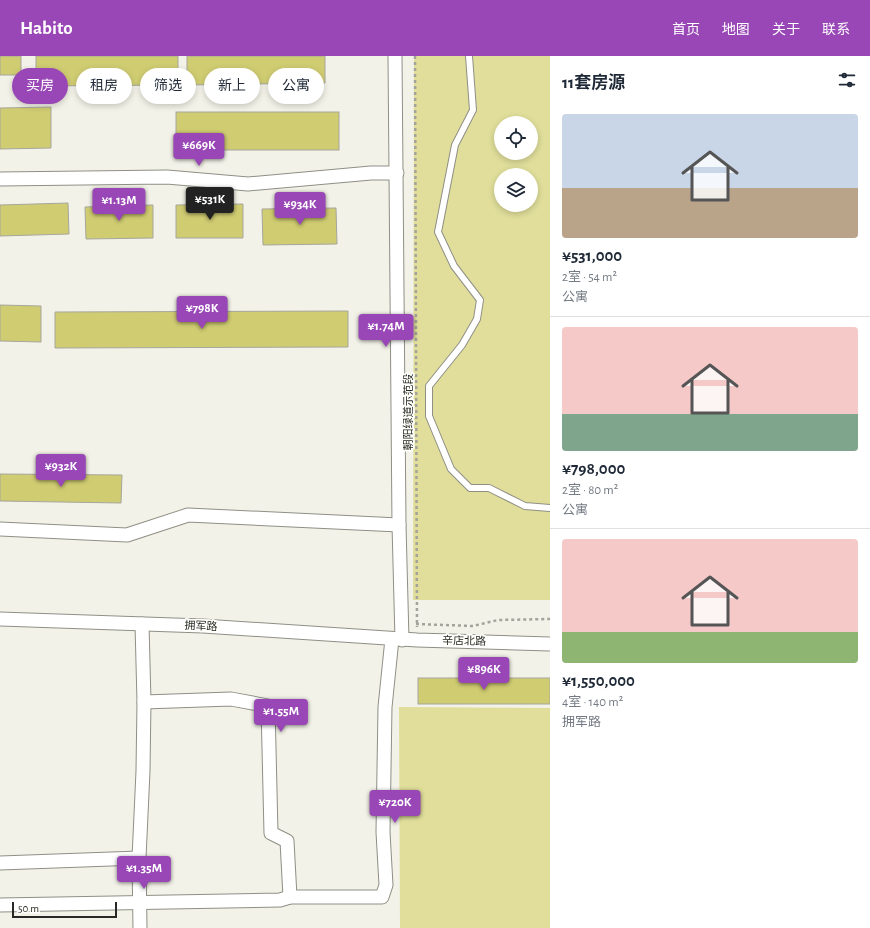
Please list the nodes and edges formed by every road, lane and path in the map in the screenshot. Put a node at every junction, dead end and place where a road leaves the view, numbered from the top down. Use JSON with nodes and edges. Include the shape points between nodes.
{"nodes":[{"id":1,"x":396,"y":56,"type":"edge"},
{"id":2,"x":415,"y":56,"type":"edge"},
{"id":3,"x":469,"y":56,"type":"edge"},
{"id":4,"x":397,"y":173,"type":"junction"},
{"id":5,"x":0,"y":179,"type":"edge"},
{"id":6,"x":550,"y":508,"type":"edge"},
{"id":7,"x":399,"y":525,"type":"junction"},
{"id":8,"x":0,"y":529,"type":"edge"},
{"id":9,"x":0,"y":619,"type":"edge"},
{"id":10,"x":550,"y":619,"type":"edge"},
{"id":11,"x":402,"y":623,"type":"junction"},
{"id":12,"x":142,"y":624,"type":"junction"},
{"id":13,"x":417,"y":624,"type":"junction"},
{"id":14,"x":397,"y":639,"type":"junction"},
{"id":15,"x":417,"y":640,"type":"junction"},
{"id":16,"x":550,"y":644,"type":"edge"},
{"id":17,"x":144,"y":702,"type":"junction"},
{"id":18,"x":139,"y":858,"type":"junction"},
{"id":19,"x":0,"y":863,"type":"edge"},
{"id":20,"x":290,"y":897,"type":"junction"},
{"id":21,"x":140,"y":902,"type":"junction"},
{"id":22,"x":0,"y":905,"type":"edge"},
{"id":23,"x":140,"y":928,"type":"edge"}],
"edges":[{"from":1,"to":4,"type":"street"},
{"from":2,"to":13,"type":"path","name":"朝阳绿道示范段"},
{"from":3,"to":6,"type":"lane","via":[[473,110],[455,145],[438,232],[454,266],[480,300],[478,319],[462,345],[429,386],[429,416],[451,469],[470,488],[489,488],[525,506]]},
{"from":4,"to":5,"type":"street","via":[[248,184],[167,177]]},
{"from":4,"to":7,"type":"street"},
{"from":7,"to":8,"type":"street","via":[[188,515],[127,535]]},
{"from":7,"to":11,"type":"street"},
{"from":9,"to":12,"type":"street","name":"拥军路"},
{"from":10,"to":13,"type":"path","via":[[498,620],[473,626]]},
{"from":11,"to":13,"type":"path"},
{"from":11,"to":14,"type":"street"},
{"from":12,"to":14,"type":"street","name":"拥军路"},
{"from":12,"to":17,"type":"street"},
{"from":13,"to":15,"type":"path","name":"朝阳绿道示范段"},
{"from":14,"to":15,"type":"street","name":"辛店北路"},
{"from":14,"to":20,"type":"street","via":[[385,707],[383,832],[386,885],[382,897]]},
{"from":15,"to":16,"type":"street","name":"辛店北路"},
{"from":17,"to":18,"type":"street"},
{"from":17,"to":20,"type":"street","via":[[231,699],[268,706],[271,833],[287,841]]},
{"from":18,"to":19,"type":"street"},
{"from":18,"to":21,"type":"street"},
{"from":20,"to":21,"type":"street","via":[[280,900]]},
{"from":21,"to":22,"type":"street"},
{"from":21,"to":23,"type":"street"}]}
